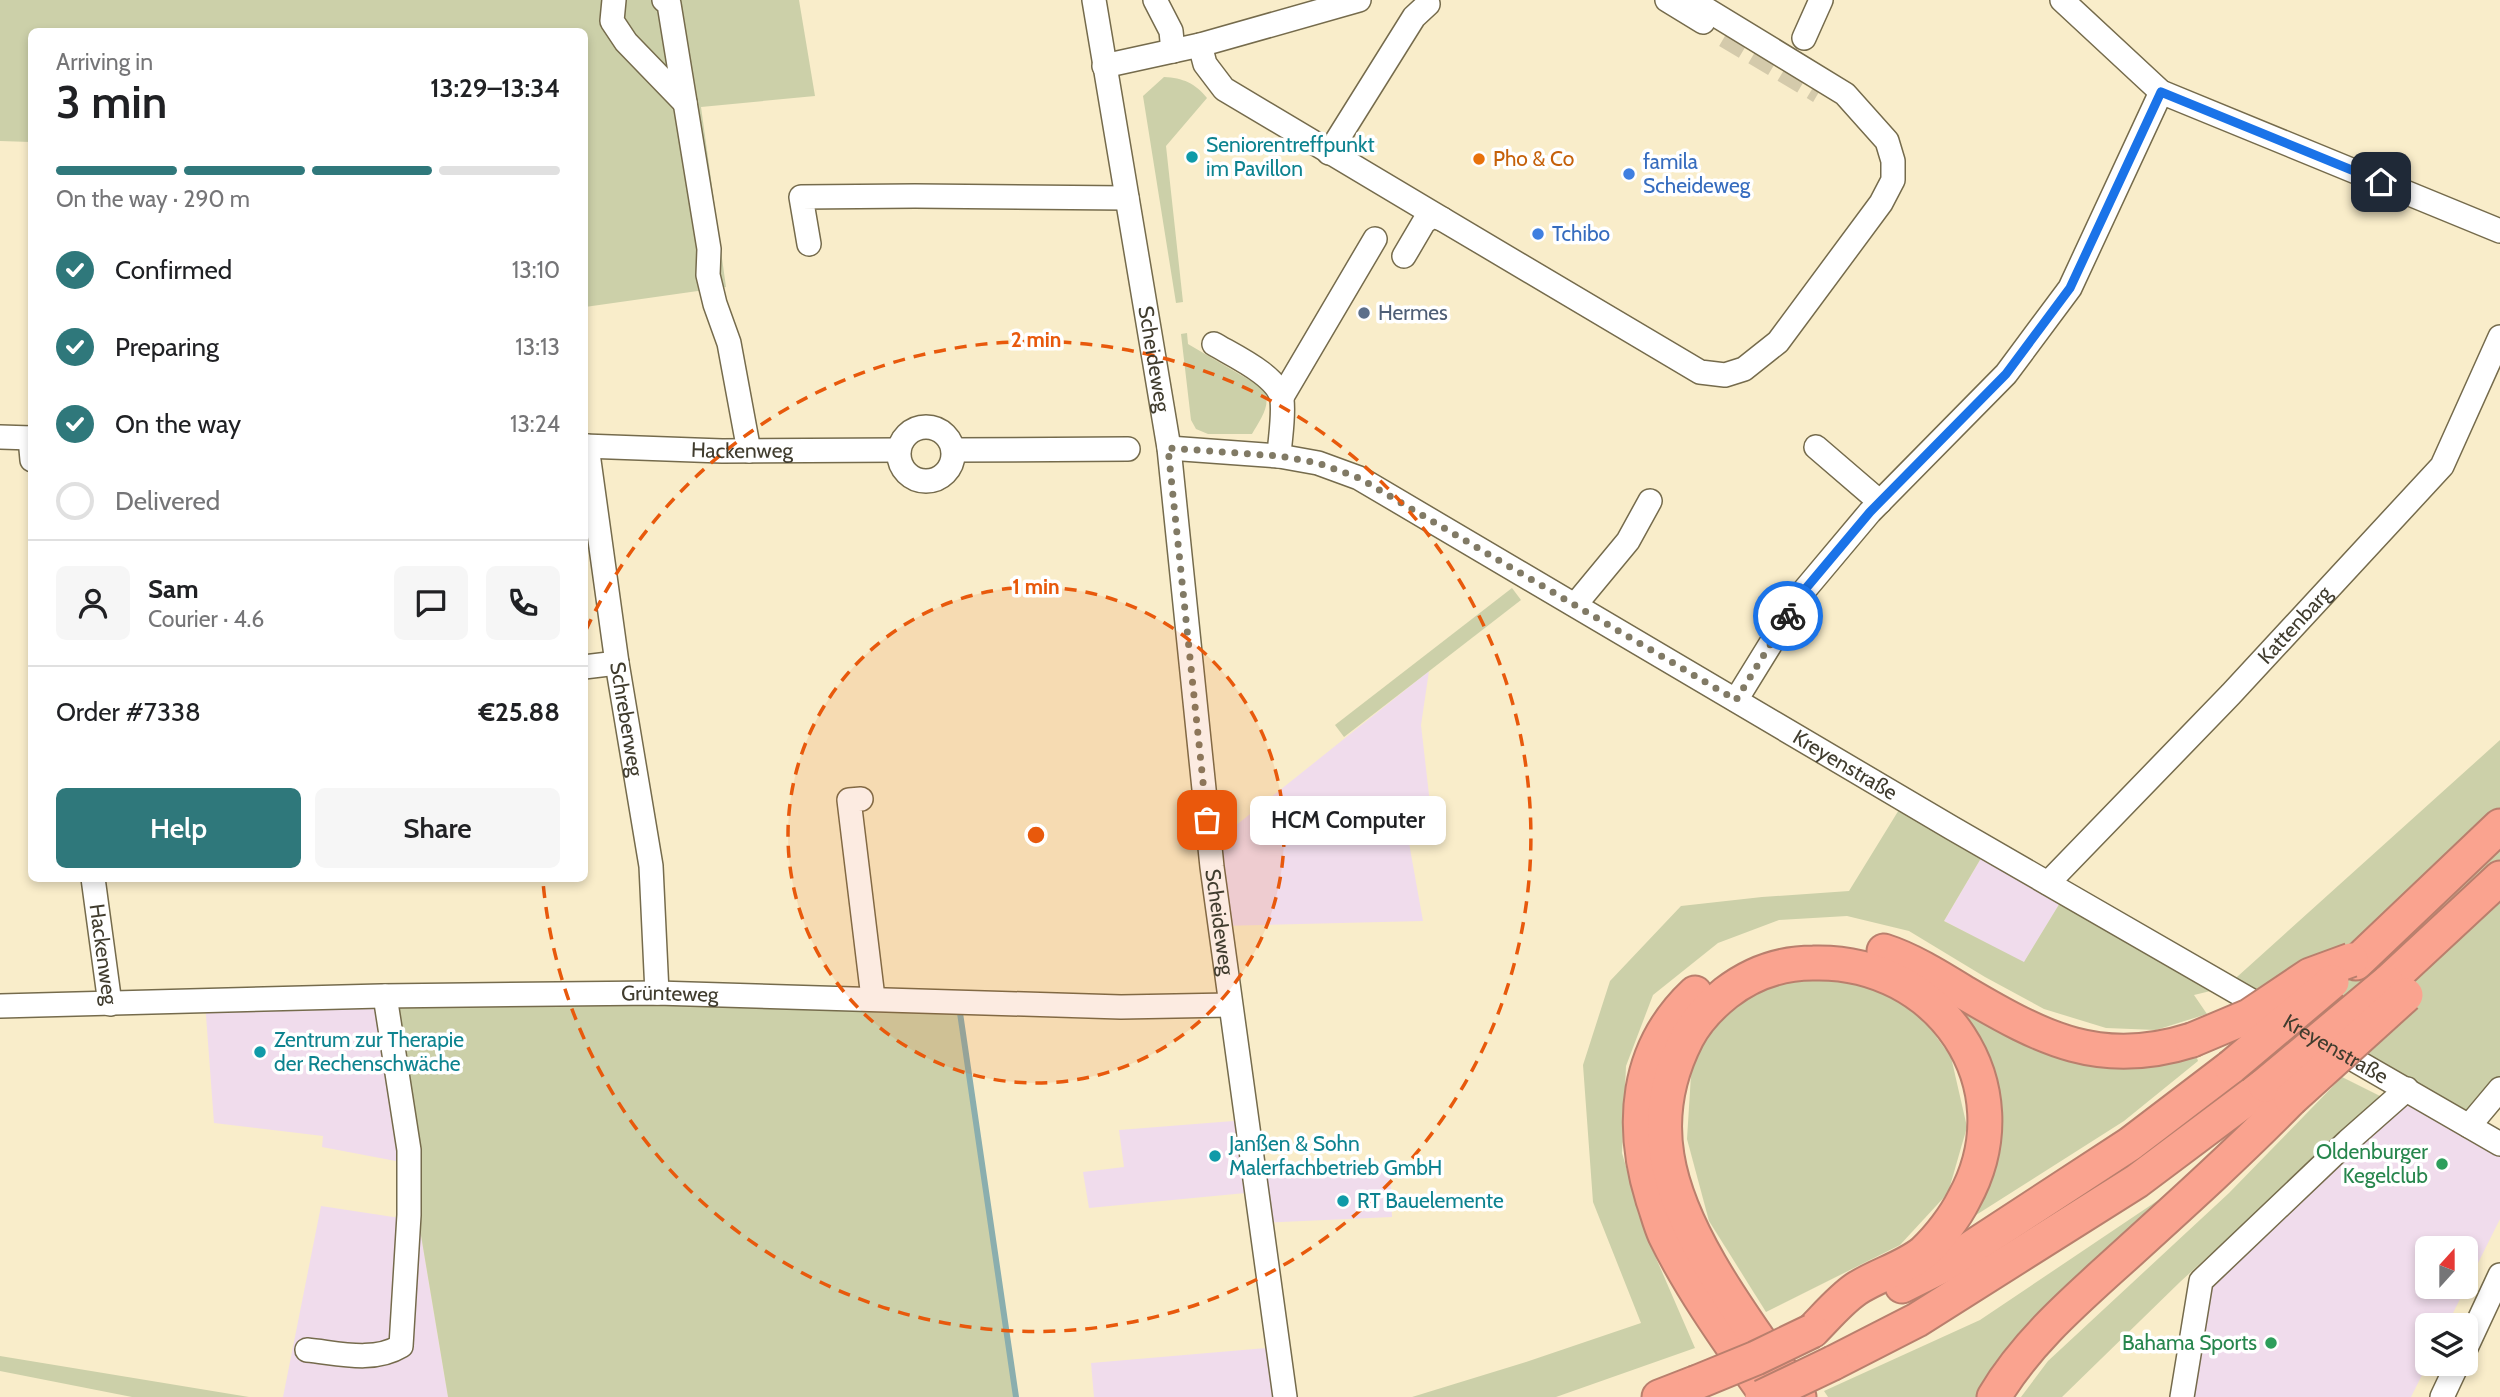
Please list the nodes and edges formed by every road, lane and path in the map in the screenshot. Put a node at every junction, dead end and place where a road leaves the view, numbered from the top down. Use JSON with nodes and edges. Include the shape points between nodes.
{"nodes":[{"id":1,"x":614,"y":0,"type":"edge"},
{"id":2,"x":664,"y":0,"type":"edge"},
{"id":3,"x":1094,"y":0,"type":"edge"},
{"id":4,"x":1155,"y":0,"type":"edge"},
{"id":5,"x":1359,"y":0,"type":"edge"},
{"id":6,"x":1667,"y":0,"type":"edge"},
{"id":7,"x":1691,"y":0,"type":"edge"},
{"id":8,"x":1821,"y":0,"type":"edge"},
{"id":9,"x":2062,"y":0,"type":"edge"},
{"id":10,"x":1424,"y":1,"type":"edge"},
{"id":11,"x":1309,"y":5,"type":"edge"},
{"id":12,"x":1725,"y":36,"type":"tunnel mouth"},
{"id":13,"x":1804,"y":38,"type":"dead end"},
{"id":14,"x":1200,"y":45,"type":"junction"},
{"id":15,"x":1174,"y":51,"type":"junction"},
{"id":16,"x":1104,"y":66,"type":"junction"},
{"id":17,"x":1819,"y":92,"type":"tunnel mouth"},
{"id":18,"x":2161,"y":92,"type":"junction"},
{"id":19,"x":685,"y":103,"type":"junction"},
{"id":20,"x":1872,"y":123,"type":"junction"},
{"id":21,"x":1329,"y":153,"type":"junction"},
{"id":22,"x":1127,"y":198,"type":"junction"},
{"id":23,"x":1442,"y":219,"type":"junction"},
{"id":24,"x":2500,"y":231,"type":"edge"},
{"id":25,"x":1375,"y":239,"type":"dead end"},
{"id":26,"x":809,"y":244,"type":"dead end"},
{"id":27,"x":1405,"y":256,"type":"dead end"},
{"id":28,"x":2500,"y":337,"type":"edge"},
{"id":29,"x":1214,"y":344,"type":"dead end"},
{"id":30,"x":1282,"y":397,"type":"junction"},
{"id":31,"x":0,"y":437,"type":"edge"},
{"id":32,"x":28,"y":444,"type":"edge"},
{"id":33,"x":588,"y":446,"type":"edge"},
{"id":34,"x":1816,"y":447,"type":"dead end"},
{"id":35,"x":1168,"y":448,"type":"junction"},
{"id":36,"x":1128,"y":449,"type":"dead end"},
{"id":37,"x":900,"y":450,"type":"junction"},
{"id":38,"x":953,"y":450,"type":"junction"},
{"id":39,"x":748,"y":451,"type":"junction"},
{"id":40,"x":1279,"y":456,"type":"junction"},
{"id":41,"x":588,"y":460,"type":"edge"},
{"id":42,"x":1650,"y":500,"type":"dead end"},
{"id":43,"x":1880,"y":502,"type":"junction"},
{"id":44,"x":1576,"y":604,"type":"junction"},
{"id":45,"x":617,"y":663,"type":"junction"},
{"id":46,"x":588,"y":667,"type":"edge"},
{"id":47,"x":1736,"y":700,"type":"junction"},
{"id":48,"x":848,"y":800,"type":"dead end"},
{"id":49,"x":2500,"y":826,"type":"edge"},
{"id":50,"x":2500,"y":878,"type":"edge"},
{"id":51,"x":94,"y":882,"type":"edge"},
{"id":52,"x":2048,"y":883,"type":"junction"},
{"id":53,"x":2500,"y":894,"type":"edge"},
{"id":54,"x":2357,"y":960,"type":"junction"},
{"id":55,"x":2396,"y":989,"type":"junction"},
{"id":56,"x":657,"y":993,"type":"junction"},
{"id":57,"x":385,"y":996,"type":"junction"},
{"id":58,"x":873,"y":999,"type":"junction"},
{"id":59,"x":110,"y":1003,"type":"junction"},
{"id":60,"x":1230,"y":1005,"type":"junction"},
{"id":61,"x":0,"y":1006,"type":"edge"},
{"id":62,"x":2407,"y":1089,"type":"junction"},
{"id":63,"x":2500,"y":1089,"type":"edge"},
{"id":64,"x":2278,"y":1092,"type":"junction"},
{"id":65,"x":2469,"y":1126,"type":"junction"},
{"id":66,"x":2500,"y":1144,"type":"edge"},
{"id":67,"x":2500,"y":1275,"type":"edge"},
{"id":68,"x":2478,"y":1322,"type":"edge"},
{"id":69,"x":1812,"y":1331,"type":"junction"},
{"id":70,"x":307,"y":1350,"type":"dead end"},
{"id":71,"x":2452,"y":1376,"type":"edge"},
{"id":72,"x":1284,"y":1397,"type":"edge"},
{"id":73,"x":1659,"y":1397,"type":"edge"},
{"id":74,"x":1762,"y":1397,"type":"edge"},
{"id":75,"x":1768,"y":1397,"type":"edge"},
{"id":76,"x":1799,"y":1397,"type":"edge"},
{"id":77,"x":1994,"y":1397,"type":"edge"},
{"id":78,"x":2182,"y":1397,"type":"edge"},
{"id":79,"x":2442,"y":1397,"type":"edge"}],
"edges":[{"from":1,"to":19,"type":"street","via":[[612,21],[626,42]]},
{"from":2,"to":19,"type":"street","via":[[669,4]]},
{"from":3,"to":16,"type":"street","name":"Scheideweg"},
{"from":4,"to":15,"type":"street","via":[[1171,31]]},
{"from":5,"to":11,"type":"street"},
{"from":6,"to":12,"type":"street"},
{"from":7,"to":20,"type":"street","via":[[1845,94]]},
{"from":8,"to":13,"type":"street"},
{"from":9,"to":18,"type":"street"},
{"from":10,"to":21,"type":"street"},
{"from":11,"to":14,"type":"street"},
{"from":14,"to":15,"type":"street"},
{"from":14,"to":21,"type":"street","via":[[1205,64],[1224,89]]},
{"from":15,"to":16,"type":"street"},
{"from":16,"to":22,"type":"street","name":"Scheideweg"},
{"from":17,"to":20,"type":"street"},
{"from":18,"to":24,"type":"street"},
{"from":18,"to":43,"type":"street","via":[[2070,288],[2006,374]]},
{"from":19,"to":39,"type":"street","via":[[709,249],[708,275],[729,343]]},
{"from":20,"to":23,"type":"street","via":[[1886,141],[1893,161],[1893,180],[1881,204],[1778,342],[1744,369],[1725,375],[1700,372]]},
{"from":21,"to":23,"type":"street"},
{"from":22,"to":26,"type":"street","via":[[801,197]]},
{"from":22,"to":35,"type":"street","name":"Scheideweg"},
{"from":23,"to":27,"type":"street","via":[[1433,216],[1424,222]]},
{"from":25,"to":30,"type":"street"},
{"from":28,"to":52,"type":"street","name":"Kattenbarg","via":[[2442,466]]},
{"from":29,"to":30,"type":"street","via":[[1260,372]]},
{"from":30,"to":40,"type":"street"},
{"from":31,"to":32,"type":"street"},
{"from":33,"to":39,"type":"street","name":"Hackenweg"},
{"from":34,"to":43,"type":"street"},
{"from":35,"to":40,"type":"street","name":"Kreyenstraße"},
{"from":35,"to":60,"type":"street","name":"Scheideweg"},
{"from":36,"to":38,"type":"street"},
{"from":37,"to":38,"type":"street","via":[[907,435],[922,428],[938,430]]},
{"from":37,"to":38,"type":"street","via":[[903,468],[926,482],[950,468]]},
{"from":37,"to":39,"type":"street","name":"Hackenweg"},
{"from":40,"to":44,"type":"street","name":"Kreyenstraße","via":[[1318,463],[1359,478]]},
{"from":41,"to":45,"type":"street","name":"Schreberweg"},
{"from":42,"to":44,"type":"street","via":[[1628,541]]},
{"from":43,"to":47,"type":"street","via":[[1802,593]]},
{"from":44,"to":47,"type":"street","name":"Kreyenstraße"},
{"from":45,"to":46,"type":"street"},
{"from":45,"to":56,"type":"street","name":"Schreberweg","via":[[651,866]]},
{"from":47,"to":52,"type":"street","name":"Kreyenstraße"},
{"from":48,"to":58,"type":"street"},
{"from":49,"to":54,"type":"highway"},
{"from":50,"to":55,"type":"highway"},
{"from":51,"to":59,"type":"street","name":"Hackenweg"},
{"from":52,"to":62,"type":"street","name":"Kreyenstraße"},
{"from":53,"to":55,"type":"highway","via":[[2492,910]]},
{"from":54,"to":69,"type":"highway","bridge":true,"via":[[2231,1068],[2130,1144],[1948,1263]]},
{"from":54,"to":75,"type":"highway","bridge":true,"via":[[2310,975],[2249,1016],[2192,1040],[2137,1052],[2096,1051],[2044,1036],[1886,951],[1839,941],[1785,944],[1749,954],[1717,973],[1664,1030],[1650,1060],[1639,1107],[1643,1168],[1664,1234]]},
{"from":55,"to":64,"type":"highway","bridge":true},
{"from":56,"to":57,"type":"street","name":"Grünteweg"},
{"from":56,"to":58,"type":"street","name":"Grünteweg"},
{"from":57,"to":59,"type":"street","name":"Grünteweg"},
{"from":57,"to":70,"type":"street","via":[[409,1150],[401,1346],[366,1356]]},
{"from":58,"to":60,"type":"street","name":"Grünteweg","via":[[1121,1007]]},
{"from":59,"to":61,"type":"street","name":"Hackenweg"},
{"from":60,"to":72,"type":"street","name":"Scheideweg"},
{"from":62,"to":65,"type":"street","name":"Kreyenstraße"},
{"from":62,"to":78,"type":"street","via":[[2201,1281]]},
{"from":63,"to":65,"type":"street"},
{"from":64,"to":74,"type":"highway","bridge":true,"via":[[1917,1320]]},
{"from":64,"to":77,"type":"highway","via":[[2235,1156],[2026,1351]]},
{"from":65,"to":66,"type":"street","name":"Kreyenstraße"},
{"from":67,"to":68,"type":"street"},
{"from":69,"to":73,"type":"highway","bridge":true},
{"from":69,"to":76,"type":"highway","via":[[1855,1290],[1923,1253],[1964,1200],[1985,1135],[1986,1105],[1979,1075],[1952,1026],[1928,1001],[1900,982],[1832,962],[1796,963],[1738,984],[1692,1028],[1667,1090],[1667,1157],[1692,1228],[1727,1293]]},
{"from":71,"to":79,"type":"street"}]}
